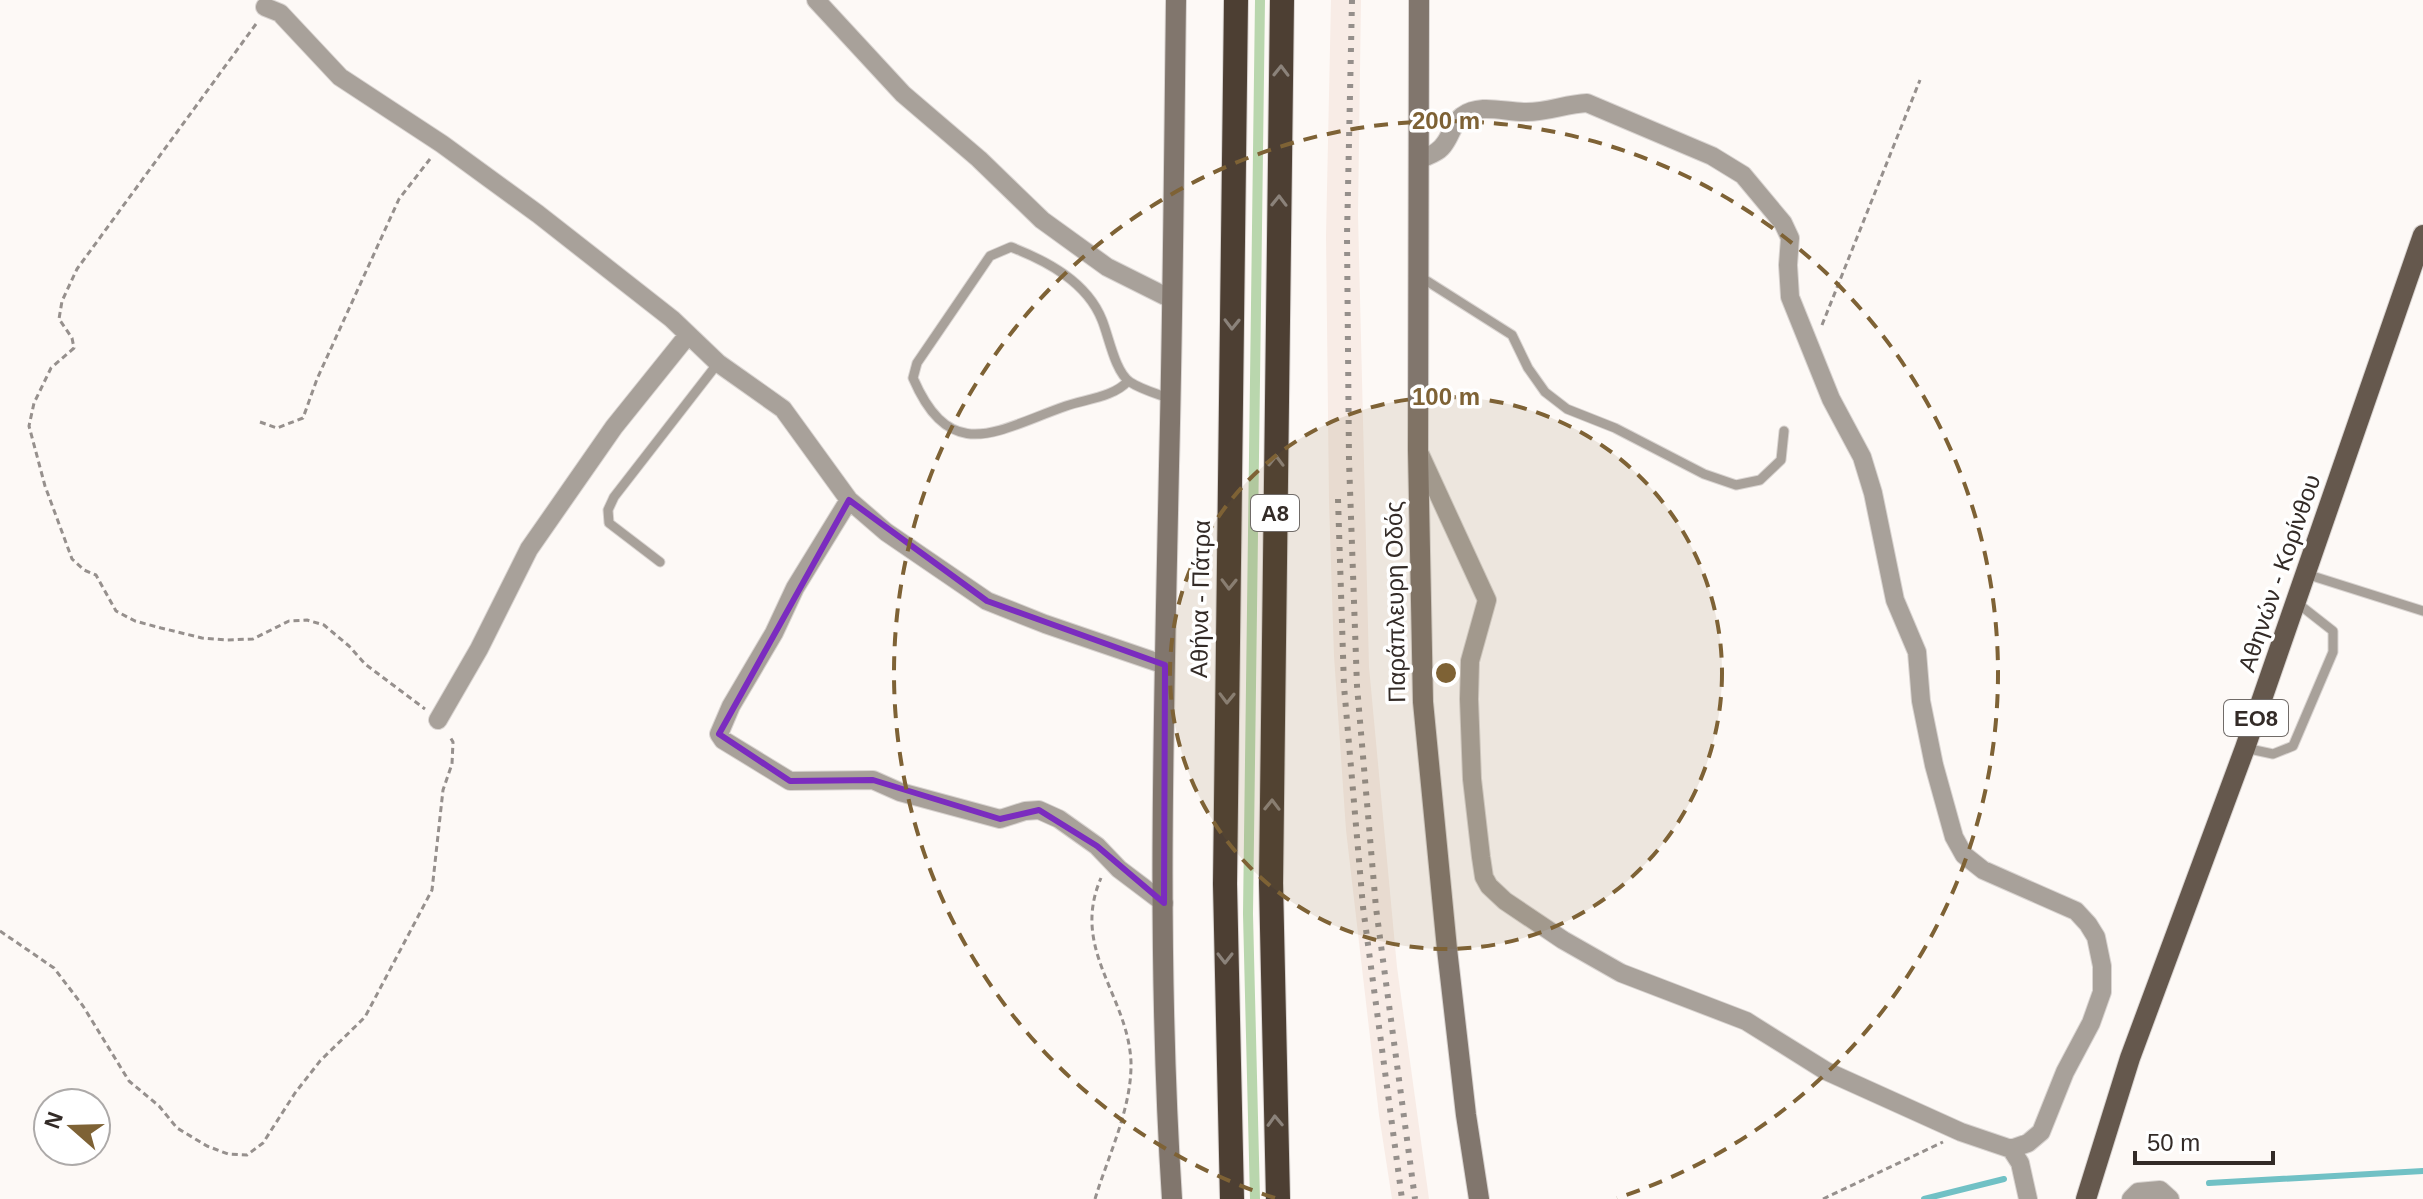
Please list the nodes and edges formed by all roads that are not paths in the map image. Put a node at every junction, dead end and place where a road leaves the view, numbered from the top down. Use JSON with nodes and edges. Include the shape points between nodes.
{"nodes":[{"id":1,"x":816,"y":0,"type":"edge"},
{"id":2,"x":1176,"y":0,"type":"edge"},
{"id":3,"x":1236,"y":0,"type":"edge"},
{"id":4,"x":1282,"y":0,"type":"edge"},
{"id":5,"x":1419,"y":0,"type":"edge"},
{"id":6,"x":265,"y":7,"type":"road end"},
{"id":7,"x":1419,"y":160,"type":"junction"},
{"id":8,"x":2423,"y":235,"type":"edge"},
{"id":9,"x":1419,"y":276,"type":"junction"},
{"id":10,"x":1171,"y":299,"type":"junction"},
{"id":11,"x":688,"y":335,"type":"junction"},
{"id":12,"x":718,"y":363,"type":"junction"},
{"id":13,"x":1128,"y":381,"type":"junction"},
{"id":14,"x":1171,"y":399,"type":"junction"},
{"id":15,"x":1784,"y":431,"type":"dead end"},
{"id":16,"x":1418,"y":450,"type":"junction"},
{"id":17,"x":849,"y":500,"type":"junction"},
{"id":18,"x":660,"y":562,"type":"dead end"},
{"id":19,"x":2306,"y":574,"type":"junction"},
{"id":20,"x":2296,"y":602,"type":"junction"},
{"id":21,"x":2423,"y":611,"type":"edge"},
{"id":22,"x":1165,"y":665,"type":"junction"},
{"id":23,"x":438,"y":720,"type":"road end"},
{"id":24,"x":2245,"y":748,"type":"junction"},
{"id":25,"x":1164,"y":903,"type":"junction"},
{"id":26,"x":2011,"y":1149,"type":"junction"},
{"id":27,"x":1172,"y":1199,"type":"edge"},
{"id":28,"x":1232,"y":1199,"type":"edge"},
{"id":29,"x":1278,"y":1199,"type":"edge"},
{"id":30,"x":1479,"y":1199,"type":"edge"},
{"id":31,"x":2028,"y":1199,"type":"edge"},
{"id":32,"x":2086,"y":1199,"type":"edge"},
{"id":33,"x":2131,"y":1199,"type":"edge"},
{"id":34,"x":2170,"y":1199,"type":"edge"}],
"edges":[{"from":1,"to":10,"type":"street","via":[[903,94],[1042,220],[1107,267]]},
{"from":2,"to":10,"type":"main road"},
{"from":3,"to":28,"type":"highway","name":"Αθήνα - Πάτρα","number":"Α8","one_way":true,"via":[[1225,884]]},
{"from":29,"to":4,"type":"highway","number":"Α8","one_way":true,"via":[[1271,883]]},
{"from":5,"to":7,"type":"main road","name":"Παράπλευρη Οδός"},
{"from":6,"to":11,"type":"street","via":[[280,13],[340,77],[538,214]]},
{"from":7,"to":9,"type":"main road","name":"Παράπλευρη Οδός"},
{"from":7,"to":26,"type":"street","via":[[1437,152],[1462,116],[1478,110],[1524,112],[1587,103],[1712,156],[1743,175],[1783,223],[1790,238],[1790,297],[1873,493],[1895,600],[1917,652],[1931,752],[1954,837],[1964,855],[1983,870],[2076,911],[2096,937],[2102,992],[2091,1023],[2041,1132]]},
{"from":8,"to":19,"type":"main road","name":"Αθηνών - Κορίνθου","number":"ΕΟ8"},
{"from":9,"to":15,"type":"lane","via":[[1512,335],[1545,392],[1567,409],[1704,474],[1736,485],[1760,480],[1781,460]]},
{"from":9,"to":16,"type":"main road","name":"Παράπλευρη Οδός"},
{"from":10,"to":14,"type":"main road"},
{"from":11,"to":12,"type":"street"},
{"from":11,"to":23,"type":"street","via":[[614,427],[529,549]]},
{"from":12,"to":17,"type":"street","via":[[783,409]]},
{"from":12,"to":18,"type":"lane","via":[[608,510],[609,523]]},
{"from":13,"to":13,"type":"lane","via":[[1101,317],[1080,285],[1036,256],[1011,247],[990,256],[917,363],[913,378],[941,421],[975,437],[1119,391]]},
{"from":13,"to":14,"type":"lane"},
{"from":14,"to":22,"type":"main road"},
{"from":16,"to":26,"type":"street","via":[[1487,600],[1470,661],[1469,699],[1472,779],[1489,886],[1607,966],[1746,1021],[1826,1071]]},
{"from":16,"to":30,"type":"main road","name":"Παράπλευρη Οδός","via":[[1423,702]]},
{"from":17,"to":22,"type":"street","via":[[987,601]]},
{"from":17,"to":25,"type":"street","via":[[731,706],[720,728],[723,740],[790,781],[873,780],[1000,819],[1039,810],[1097,846]]},
{"from":19,"to":20,"type":"main road","name":"Αθηνών - Κορίνθου","number":"ΕΟ8"},
{"from":19,"to":21,"type":"lane"},
{"from":20,"to":24,"type":"main road","name":"Αθηνών - Κορίνθου","number":"ΕΟ8"},
{"from":20,"to":24,"type":"lane","via":[[2333,631],[2333,652],[2293,746],[2273,754]]},
{"from":22,"to":25,"type":"main road"},
{"from":24,"to":32,"type":"main road","name":"Αθηνών - Κορίνθου","number":"ΕΟ8","via":[[2130,1058]]},
{"from":25,"to":27,"type":"main road"},
{"from":26,"to":31,"type":"street","via":[[2020,1163]]},
{"from":33,"to":34,"type":"street","via":[[2138,1192],[2160,1190]]}]}
